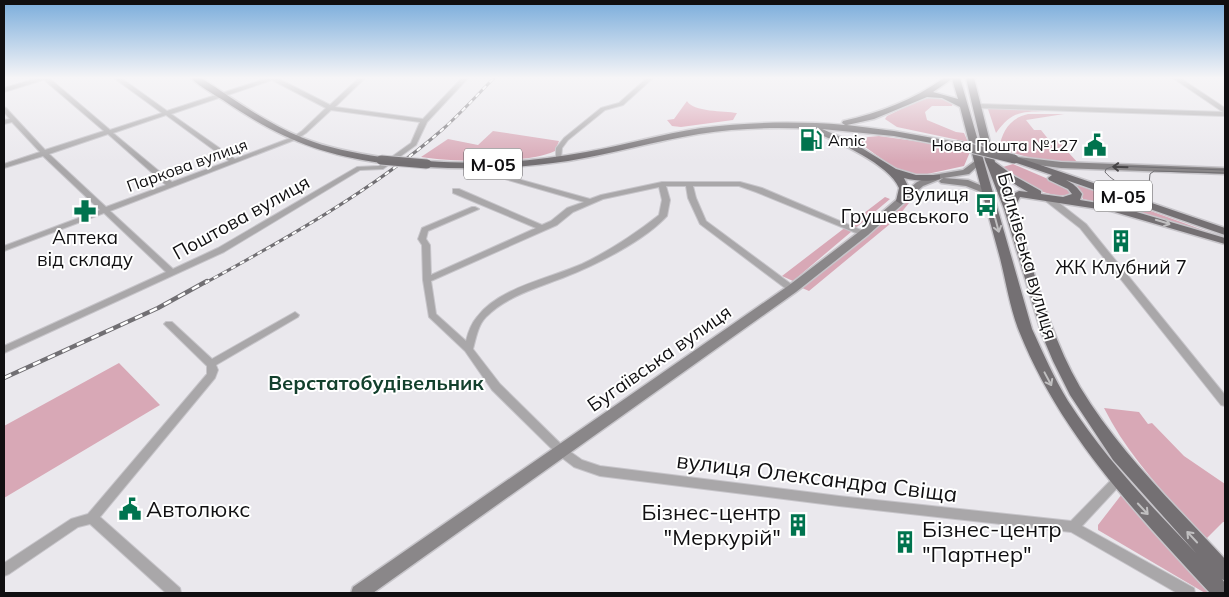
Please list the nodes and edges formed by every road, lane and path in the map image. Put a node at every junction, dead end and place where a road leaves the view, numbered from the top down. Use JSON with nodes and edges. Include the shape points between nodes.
{"nodes":[{"id":1,"x":79,"y":106,"type":"edge"},
{"id":2,"x":157,"y":106,"type":"edge"},
{"id":3,"x":189,"y":106,"type":"edge"},
{"id":4,"x":239,"y":106,"type":"edge"},
{"id":5,"x":327,"y":106,"type":"edge"},
{"id":6,"x":333,"y":106,"type":"edge"},
{"id":7,"x":438,"y":106,"type":"edge"},
{"id":8,"x":616,"y":106,"type":"edge"},
{"id":9,"x":898,"y":106,"type":"edge"},
{"id":10,"x":978,"y":106,"type":"joint"},
{"id":11,"x":964,"y":107,"type":"edge"},
{"id":12,"x":331,"y":108,"type":"junction"},
{"id":13,"x":4,"y":109,"type":"edge"},
{"id":14,"x":886,"y":112,"type":"junction"},
{"id":15,"x":1225,"y":112,"type":"edge"},
{"id":16,"x":167,"y":113,"type":"junction"},
{"id":17,"x":13,"y":120,"type":"junction"},
{"id":18,"x":424,"y":121,"type":"junction"},
{"id":19,"x":4,"y":122,"type":"edge"},
{"id":20,"x":777,"y":125,"type":"junction"},
{"id":21,"x":811,"y":125,"type":"junction"},
{"id":22,"x":110,"y":132,"type":"junction"},
{"id":23,"x":909,"y":135,"type":"junction"},
{"id":24,"x":295,"y":138,"type":"junction"},
{"id":25,"x":863,"y":152,"type":"junction"},
{"id":26,"x":44,"y":153,"type":"junction"},
{"id":27,"x":558,"y":159,"type":"junction"},
{"id":28,"x":1017,"y":159,"type":"junction"},
{"id":29,"x":985,"y":160,"type":"junction"},
{"id":30,"x":235,"y":162,"type":"junction"},
{"id":31,"x":4,"y":166,"type":"edge"},
{"id":32,"x":889,"y":169,"type":"junction"},
{"id":33,"x":1225,"y":171,"type":"edge"},
{"id":34,"x":486,"y":174,"type":"dead end"},
{"id":35,"x":936,"y":177,"type":"junction"},
{"id":36,"x":689,"y":183,"type":"junction"},
{"id":37,"x":662,"y":184,"type":"junction"},
{"id":38,"x":920,"y":184,"type":"junction"},
{"id":39,"x":171,"y":185,"type":"junction"},
{"id":40,"x":456,"y":191,"type":"dead end"},
{"id":41,"x":988,"y":192,"type":"junction"},
{"id":42,"x":1046,"y":197,"type":"junction"},
{"id":43,"x":1064,"y":200,"type":"junction"},
{"id":44,"x":590,"y":201,"type":"junction"},
{"id":45,"x":901,"y":201,"type":"junction"},
{"id":46,"x":475,"y":209,"type":"dead end"},
{"id":47,"x":1009,"y":209,"type":"junction"},
{"id":48,"x":105,"y":210,"type":"junction"},
{"id":49,"x":542,"y":228,"type":"junction"},
{"id":50,"x":1225,"y":232,"type":"edge"},
{"id":51,"x":864,"y":233,"type":"junction"},
{"id":52,"x":1225,"y":241,"type":"edge"},
{"id":53,"x":4,"y":249,"type":"edge"},
{"id":54,"x":172,"y":273,"type":"junction"},
{"id":55,"x":427,"y":280,"type":"junction"},
{"id":56,"x":792,"y":289,"type":"junction"},
{"id":57,"x":295,"y":315,"type":"dead end"},
{"id":58,"x":170,"y":324,"type":"dead end"},
{"id":59,"x":468,"y":349,"type":"junction"},
{"id":60,"x":4,"y":350,"type":"edge"},
{"id":61,"x":211,"y":364,"type":"junction"},
{"id":62,"x":1225,"y":402,"type":"edge"},
{"id":63,"x":561,"y":451,"type":"junction"},
{"id":64,"x":1117,"y":481,"type":"junction"},
{"id":65,"x":92,"y":518,"type":"junction"},
{"id":66,"x":1073,"y":527,"type":"junction"},
{"id":67,"x":4,"y":570,"type":"edge"},
{"id":68,"x":1225,"y":572,"type":"edge"},
{"id":69,"x":168,"y":591,"type":"edge"},
{"id":70,"x":359,"y":593,"type":"edge"},
{"id":71,"x":1189,"y":593,"type":"edge"},
{"id":72,"x":1222,"y":593,"type":"edge"}],
"edges":[{"from":1,"to":22,"type":"street"},
{"from":2,"to":16,"type":"street"},
{"from":3,"to":16,"type":"street"},
{"from":4,"to":24,"type":"main road","number":"М-05"},
{"from":5,"to":12,"type":"street"},
{"from":6,"to":12,"type":"street","name":"Паркова вулиця"},
{"from":7,"to":18,"type":"street","name":"Поштова вулиця"},
{"from":8,"to":27,"type":"street","via":[[598,112],[566,139],[559,148]]},
{"from":9,"to":14,"type":"main road"},
{"from":10,"to":15,"type":"street"},
{"from":10,"to":29,"type":"main road","name":"Балківська вулиця"},
{"from":11,"to":29,"type":"main road","name":"Балківська вулиця"},
{"from":12,"to":18,"type":"street"},
{"from":12,"to":24,"type":"street","name":"Паркова вулиця"},
{"from":13,"to":17,"type":"street"},
{"from":14,"to":21,"type":"main road","via":[[852,123]]},
{"from":14,"to":23,"type":"main road","via":[[880,117],[882,122]]},
{"from":16,"to":22,"type":"street"},
{"from":16,"to":30,"type":"street"},
{"from":17,"to":19,"type":"street"},
{"from":17,"to":26,"type":"street"},
{"from":18,"to":54,"type":"street","name":"Поштова вулиця","via":[[414,144],[381,168],[359,168],[221,250]]},
{"from":20,"to":21,"type":"main road","number":"М-05"},
{"from":20,"to":25,"type":"main road","via":[[825,133]]},
{"from":20,"to":27,"type":"main road","number":"М-05","via":[[703,131]]},
{"from":21,"to":23,"type":"main road","number":"М-05"},
{"from":22,"to":26,"type":"street"},
{"from":22,"to":39,"type":"street"},
{"from":23,"to":25,"type":"main road","via":[[864,135],[857,142]]},
{"from":23,"to":28,"type":"main road","number":"М-05","bridge":true},
{"from":24,"to":27,"type":"main road","number":"М-05","bridge":true,"via":[[331,150],[381,160],[427,164]]},
{"from":24,"to":30,"type":"street","name":"Паркова вулиця"},
{"from":25,"to":32,"type":"main road"},
{"from":26,"to":31,"type":"street"},
{"from":26,"to":48,"type":"street"},
{"from":33,"to":28,"type":"main road","one_way":true,"via":[[1048,164]]},
{"from":28,"to":43,"type":"main road","via":[[1068,185],[1078,195]]},
{"from":28,"to":50,"type":"main road","number":"М-05"},
{"from":29,"to":35,"type":"main road","name":"Бугаївська вулиця","via":[[966,172]]},
{"from":29,"to":41,"type":"main road","name":"Балківська вулиця"},
{"from":29,"to":42,"type":"main road"},
{"from":29,"to":47,"type":"main road","name":"Балківська вулиця"},
{"from":30,"to":39,"type":"street","name":"Паркова вулиця"},
{"from":32,"to":35,"type":"main road","via":[[909,177]]},
{"from":32,"to":45,"type":"main road","via":[[903,184]]},
{"from":34,"to":44,"type":"street"},
{"from":35,"to":38,"type":"main road","name":"Бугаївська вулиця"},
{"from":36,"to":37,"type":"street"},
{"from":36,"to":51,"type":"street","via":[[740,184]]},
{"from":36,"to":56,"type":"street","via":[[703,222]]},
{"from":37,"to":44,"type":"street","via":[[600,196]]},
{"from":37,"to":59,"type":"street","via":[[666,200],[663,216],[644,232],[573,271],[518,291],[482,315]]},
{"from":38,"to":41,"type":"main road","via":[[962,182]]},
{"from":38,"to":45,"type":"main road","name":"Бугаївська вулиця"},
{"from":39,"to":48,"type":"street","name":"Паркова вулиця"},
{"from":40,"to":49,"type":"street"},
{"from":41,"to":64,"type":"main road","name":"Балківська вулиця","one_way":true,"via":[[1035,355],[1072,421]]},
{"from":42,"to":43,"type":"main road"},
{"from":42,"to":47,"type":"main road","via":[[1019,194],[1014,196]]},
{"from":42,"to":62,"type":"street","name":"Балківська вулиця","via":[[1083,226]]},
{"from":43,"to":52,"type":"main road","one_way":true,"via":[[1126,211]]},
{"from":44,"to":49,"type":"street"},
{"from":45,"to":51,"type":"main road","name":"Бугаївська вулиця"},
{"from":46,"to":55,"type":"street","name":"вулиця Олександра Свіща","via":[[425,230],[422,239],[426,245]]},
{"from":68,"to":47,"type":"main road","name":"Балківська вулиця","one_way":true,"via":[[1119,455],[1075,391],[1049,335]]},
{"from":48,"to":53,"type":"street","name":"Паркова вулиця"},
{"from":48,"to":54,"type":"street"},
{"from":49,"to":55,"type":"street"},
{"from":51,"to":56,"type":"main road","name":"Бугаївська вулиця"},
{"from":54,"to":60,"type":"street","name":"Поштова вулиця"},
{"from":55,"to":59,"type":"street","name":"вулиця Олександра Свіща","via":[[432,315]]},
{"from":56,"to":63,"type":"main road","name":"Бугаївська вулиця"},
{"from":57,"to":61,"type":"street"},
{"from":58,"to":61,"type":"street"},
{"from":59,"to":63,"type":"street","name":"вулиця Олександра Свіща","via":[[496,387]]},
{"from":61,"to":65,"type":"street","via":[[212,375]]},
{"from":63,"to":66,"type":"street","name":"вулиця Олександра Свіща","via":[[578,464],[600,471]]},
{"from":63,"to":70,"type":"main road","name":"Бугаївська вулиця"},
{"from":64,"to":66,"type":"street"},
{"from":64,"to":72,"type":"main road","name":"Балківська вулиця","one_way":true},
{"from":65,"to":67,"type":"street","via":[[75,523]]},
{"from":65,"to":69,"type":"street"},
{"from":66,"to":71,"type":"street"}]}
